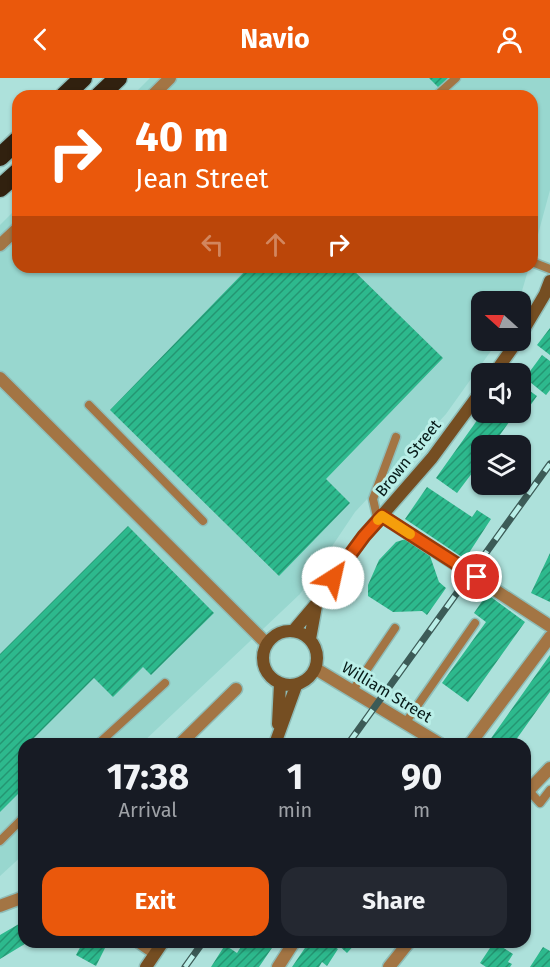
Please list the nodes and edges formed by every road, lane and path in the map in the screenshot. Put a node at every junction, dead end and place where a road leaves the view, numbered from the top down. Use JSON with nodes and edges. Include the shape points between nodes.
{"nodes":[{"id":1,"x":82,"y":78,"type":"edge"},
{"id":2,"x":118,"y":78,"type":"edge"},
{"id":3,"x":170,"y":78,"type":"edge"},
{"id":4,"x":456,"y":78,"type":"edge"},
{"id":5,"x":70,"y":90,"type":"edge"},
{"id":6,"x":105,"y":90,"type":"edge"},
{"id":7,"x":158,"y":90,"type":"edge"},
{"id":8,"x":445,"y":90,"type":"edge"},
{"id":9,"x":12,"y":146,"type":"edge"},
{"id":10,"x":0,"y":157,"type":"edge"},
{"id":11,"x":12,"y":177,"type":"edge"},
{"id":12,"x":0,"y":188,"type":"edge"},
{"id":13,"x":12,"y":234,"type":"edge"},
{"id":14,"x":0,"y":245,"type":"edge"},
{"id":15,"x":550,"y":281,"type":"edge"},
{"id":16,"x":531,"y":318,"type":"edge"},
{"id":17,"x":0,"y":378,"type":"edge"},
{"id":18,"x":89,"y":405,"type":"dead end"},
{"id":19,"x":471,"y":405,"type":"edge"},
{"id":20,"x":396,"y":437,"type":"dead end"},
{"id":21,"x":380,"y":518,"type":"junction"},
{"id":22,"x":203,"y":521,"type":"dead end"},
{"id":23,"x":316,"y":604,"type":"junction"},
{"id":24,"x":475,"y":623,"type":"dead end"},
{"id":25,"x":550,"y":626,"type":"edge"},
{"id":26,"x":396,"y":628,"type":"dead end"},
{"id":27,"x":294,"y":630,"type":"junction"},
{"id":28,"x":550,"y":638,"type":"edge"},
{"id":29,"x":310,"y":639,"type":"junction"},
{"id":30,"x":266,"y":643,"type":"junction"},
{"id":31,"x":316,"y":669,"type":"junction"},
{"id":32,"x":165,"y":683,"type":"dead end"},
{"id":33,"x":280,"y":684,"type":"junction"},
{"id":34,"x":296,"y":686,"type":"junction"},
{"id":35,"x":236,"y":689,"type":"dead end"},
{"id":36,"x":353,"y":690,"type":"junction"},
{"id":37,"x":406,"y":722,"type":"junction"},
{"id":38,"x":105,"y":738,"type":"edge"},
{"id":39,"x":186,"y":738,"type":"edge"},
{"id":40,"x":276,"y":738,"type":"edge"},
{"id":41,"x":277,"y":738,"type":"edge"},
{"id":42,"x":431,"y":738,"type":"edge"},
{"id":43,"x":475,"y":738,"type":"edge"},
{"id":44,"x":550,"y":768,"type":"edge"},
{"id":45,"x":531,"y":789,"type":"edge"},
{"id":46,"x":550,"y":790,"type":"edge"},
{"id":47,"x":531,"y":796,"type":"edge"},
{"id":48,"x":18,"y":823,"type":"edge"},
{"id":49,"x":0,"y":841,"type":"edge"},
{"id":50,"x":18,"y":899,"type":"edge"},
{"id":51,"x":0,"y":906,"type":"edge"},
{"id":52,"x":148,"y":948,"type":"edge"},
{"id":53,"x":159,"y":948,"type":"edge"},
{"id":54,"x":290,"y":948,"type":"edge"},
{"id":55,"x":404,"y":948,"type":"edge"},
{"id":56,"x":155,"y":953,"type":"junction"},
{"id":57,"x":146,"y":967,"type":"edge"},
{"id":58,"x":278,"y":967,"type":"edge"},
{"id":59,"x":389,"y":967,"type":"edge"}],
"edges":[{"from":1,"to":5,"type":"highway"},
{"from":2,"to":6,"type":"highway"},
{"from":3,"to":7,"type":"street"},
{"from":4,"to":8,"type":"lane"},
{"from":9,"to":10,"type":"highway"},
{"from":11,"to":12,"type":"highway"},
{"from":13,"to":14,"type":"street"},
{"from":15,"to":16,"type":"street"},
{"from":17,"to":30,"type":"street"},
{"from":18,"to":22,"type":"lane"},
{"from":19,"to":21,"type":"street","name":"Brown Street"},
{"from":20,"to":21,"type":"lane","via":[[373,499]]},
{"from":21,"to":23,"type":"street","name":"Brown Street"},
{"from":21,"to":25,"type":"street"},
{"from":23,"to":27,"type":"street","name":"Brown Street"},
{"from":23,"to":29,"type":"street","name":"Brown Street"},
{"from":24,"to":37,"type":"lane"},
{"from":26,"to":36,"type":"lane"},
{"from":27,"to":29,"type":"street"},
{"from":27,"to":30,"type":"street","via":[[282,631]]},
{"from":28,"to":43,"type":"street"},
{"from":29,"to":31,"type":"street","via":[[318,653]]},
{"from":30,"to":33,"type":"street","via":[[266,670]]},
{"from":31,"to":34,"type":"street"},
{"from":31,"to":36,"type":"street","name":"William Street"},
{"from":32,"to":38,"type":"lane"},
{"from":33,"to":34,"type":"street"},
{"from":33,"to":40,"type":"street"},
{"from":34,"to":41,"type":"street"},
{"from":35,"to":39,"type":"street"},
{"from":36,"to":37,"type":"street","name":"William Street"},
{"from":37,"to":42,"type":"street","name":"William Street"},
{"from":44,"to":45,"type":"street"},
{"from":46,"to":47,"type":"lane","via":[[540,803]]},
{"from":48,"to":49,"type":"lane"},
{"from":50,"to":51,"type":"street"},
{"from":52,"to":56,"type":"street"},
{"from":53,"to":56,"type":"street"},
{"from":54,"to":58,"type":"street"},
{"from":55,"to":59,"type":"street"},
{"from":56,"to":57,"type":"street"}]}
